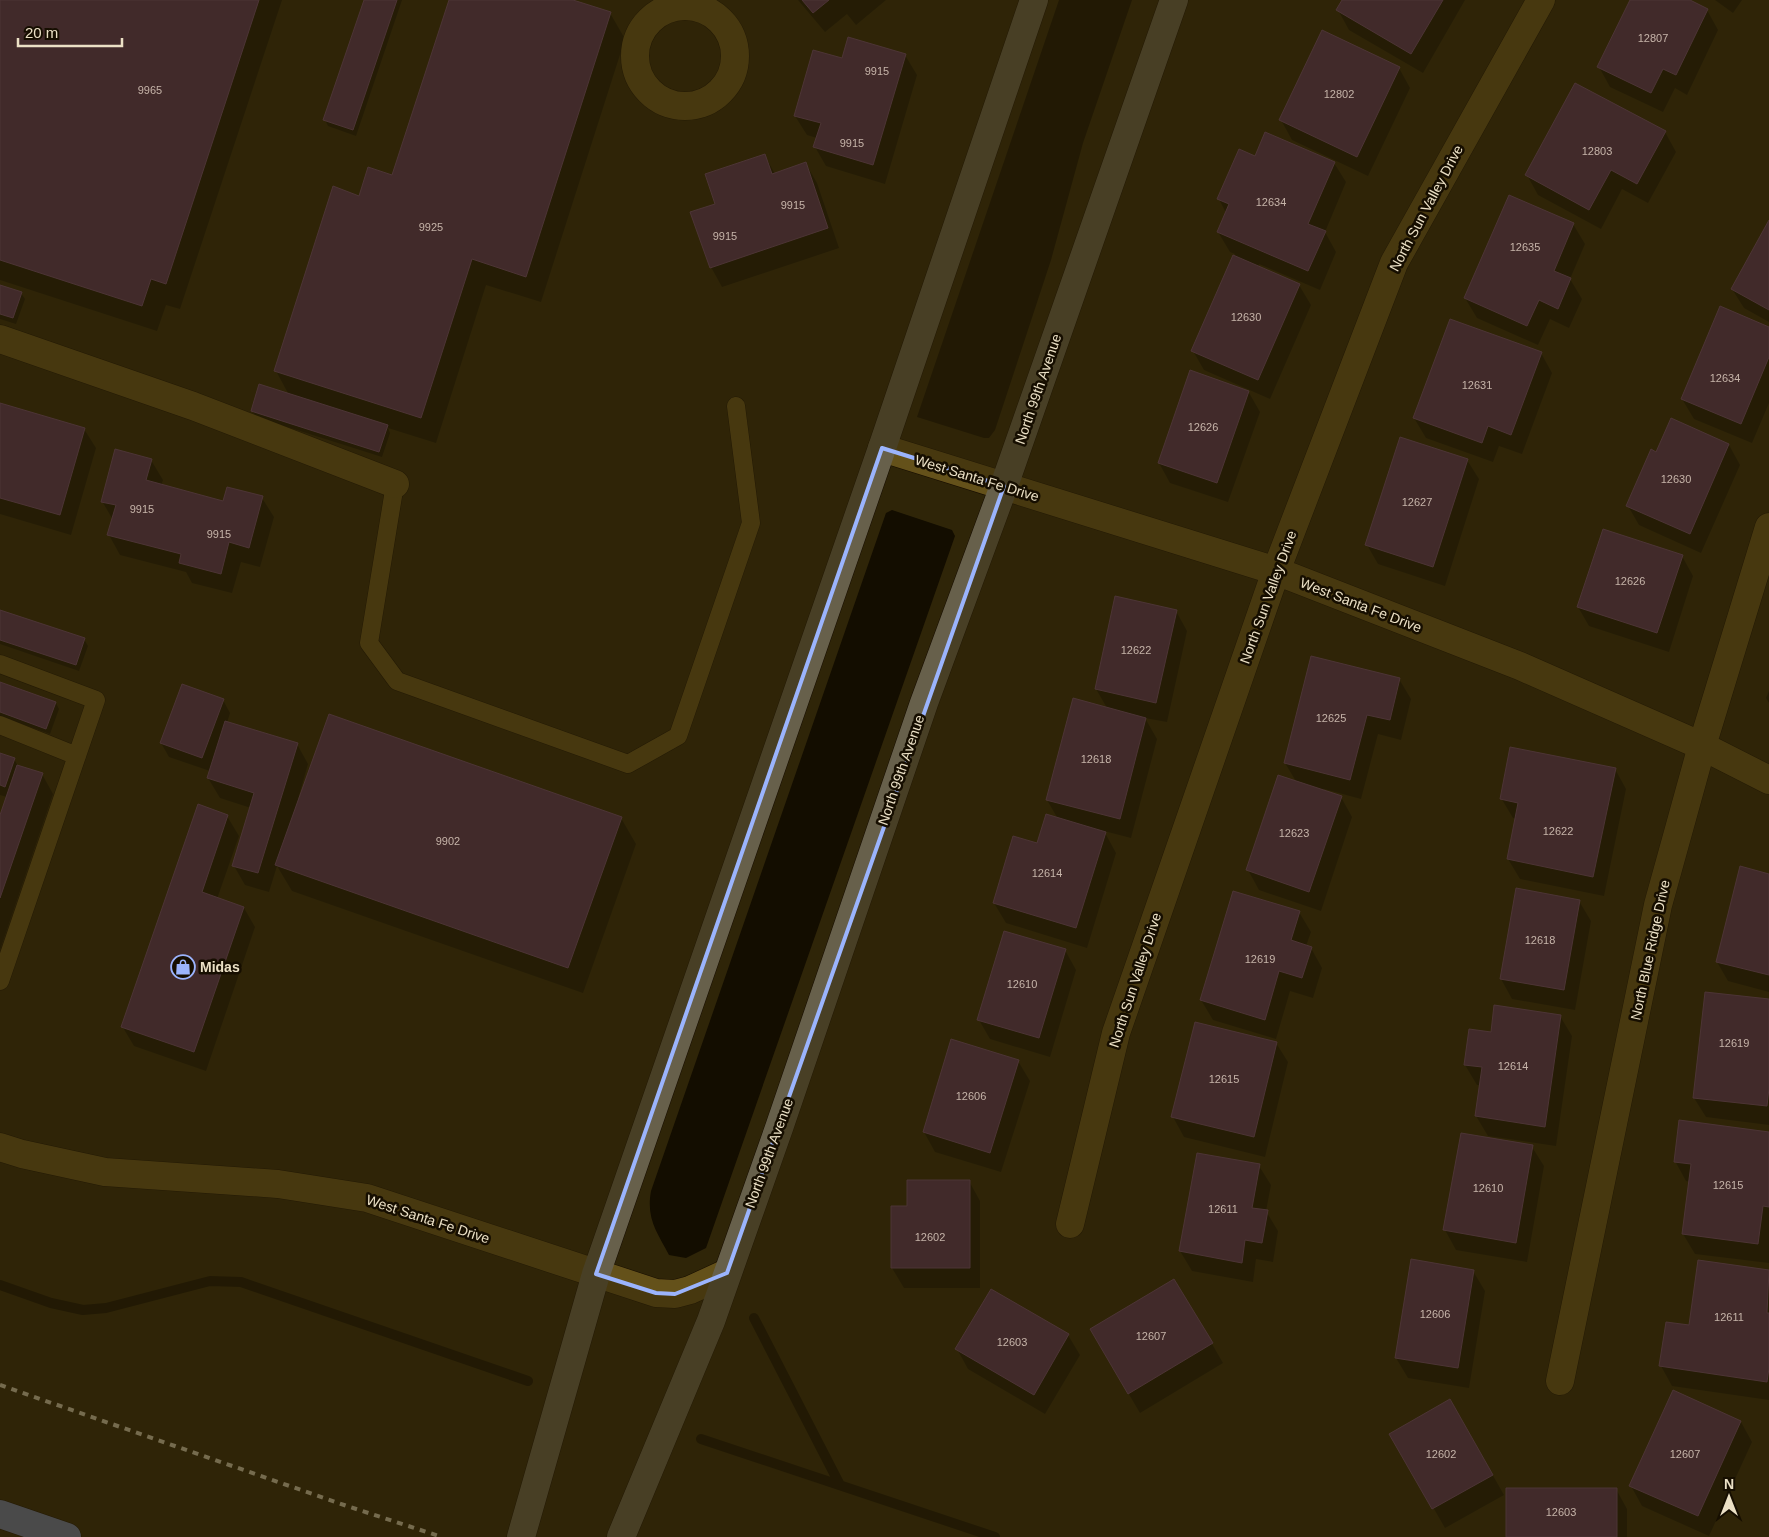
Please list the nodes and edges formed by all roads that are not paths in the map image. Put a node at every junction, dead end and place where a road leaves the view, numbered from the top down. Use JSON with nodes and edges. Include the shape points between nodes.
{"nodes":[{"id":1,"x":1034,"y":0,"type":"edge"},
{"id":2,"x":1174,"y":0,"type":"edge"},
{"id":3,"x":1541,"y":0,"type":"edge"},
{"id":4,"x":0,"y":339,"type":"edge"},
{"id":5,"x":736,"y":406,"type":"dead end"},
{"id":6,"x":882,"y":448,"type":"junction"},
{"id":7,"x":395,"y":484,"type":"joint"},
{"id":8,"x":1004,"y":486,"type":"junction"},
{"id":9,"x":1769,"y":528,"type":"edge"},
{"id":10,"x":1276,"y":571,"type":"junction"},
{"id":11,"x":0,"y":664,"type":"edge"},
{"id":12,"x":0,"y":726,"type":"edge"},
{"id":13,"x":1702,"y":746,"type":"junction"},
{"id":14,"x":77,"y":756,"type":"junction"},
{"id":15,"x":1769,"y":780,"type":"edge"},
{"id":16,"x":0,"y":981,"type":"edge"},
{"id":17,"x":0,"y":1147,"type":"edge"},
{"id":18,"x":1070,"y":1224,"type":"dead end"},
{"id":19,"x":727,"y":1273,"type":"junction"},
{"id":20,"x":596,"y":1274,"type":"junction"},
{"id":21,"x":1560,"y":1381,"type":"dead end"},
{"id":22,"x":0,"y":1514,"type":"edge"},
{"id":23,"x":67,"y":1537,"type":"edge"},
{"id":24,"x":520,"y":1537,"type":"edge"},
{"id":25,"x":621,"y":1537,"type":"edge"}],
"edges":[{"from":1,"to":6,"type":"main road"},
{"from":2,"to":8,"type":"main road","name":"North 99th Avenue"},
{"from":3,"to":10,"type":"street","name":"North Sun Valley Drive","via":[[1394,263]]},
{"from":4,"to":7,"type":"street","via":[[193,406]]},
{"from":5,"to":7,"type":"lane","via":[[751,524],[678,736],[628,764],[397,681],[369,643]]},
{"from":6,"to":8,"type":"street","name":"West Santa Fe Drive"},
{"from":6,"to":20,"type":"main road"},
{"from":8,"to":10,"type":"street","name":"West Santa Fe Drive"},
{"from":8,"to":19,"type":"main road","name":"North 99th Avenue","via":[[924,703]]},
{"from":9,"to":13,"type":"street","name":"North Blue Ridge Drive"},
{"from":10,"to":13,"type":"street","name":"West Santa Fe Drive","via":[[1520,666]]},
{"from":10,"to":18,"type":"street","name":"North Sun Valley Drive","via":[[1116,1034]]},
{"from":11,"to":14,"type":"lane","via":[[96,700]]},
{"from":12,"to":14,"type":"lane"},
{"from":13,"to":15,"type":"street","name":"West Santa Fe Drive"},
{"from":13,"to":21,"type":"street","name":"North Blue Ridge Drive","via":[[1658,905]]},
{"from":14,"to":16,"type":"lane"},
{"from":17,"to":20,"type":"street","name":"West Santa Fe Drive","via":[[105,1172],[278,1184],[367,1198]]},
{"from":19,"to":20,"type":"street","name":"West Santa Fe Drive","via":[[676,1294],[656,1293]]},
{"from":19,"to":25,"type":"main road","name":"North 99th Avenue","via":[[711,1321]]},
{"from":20,"to":24,"type":"main road"},
{"from":22,"to":23,"type":"highway"}]}
